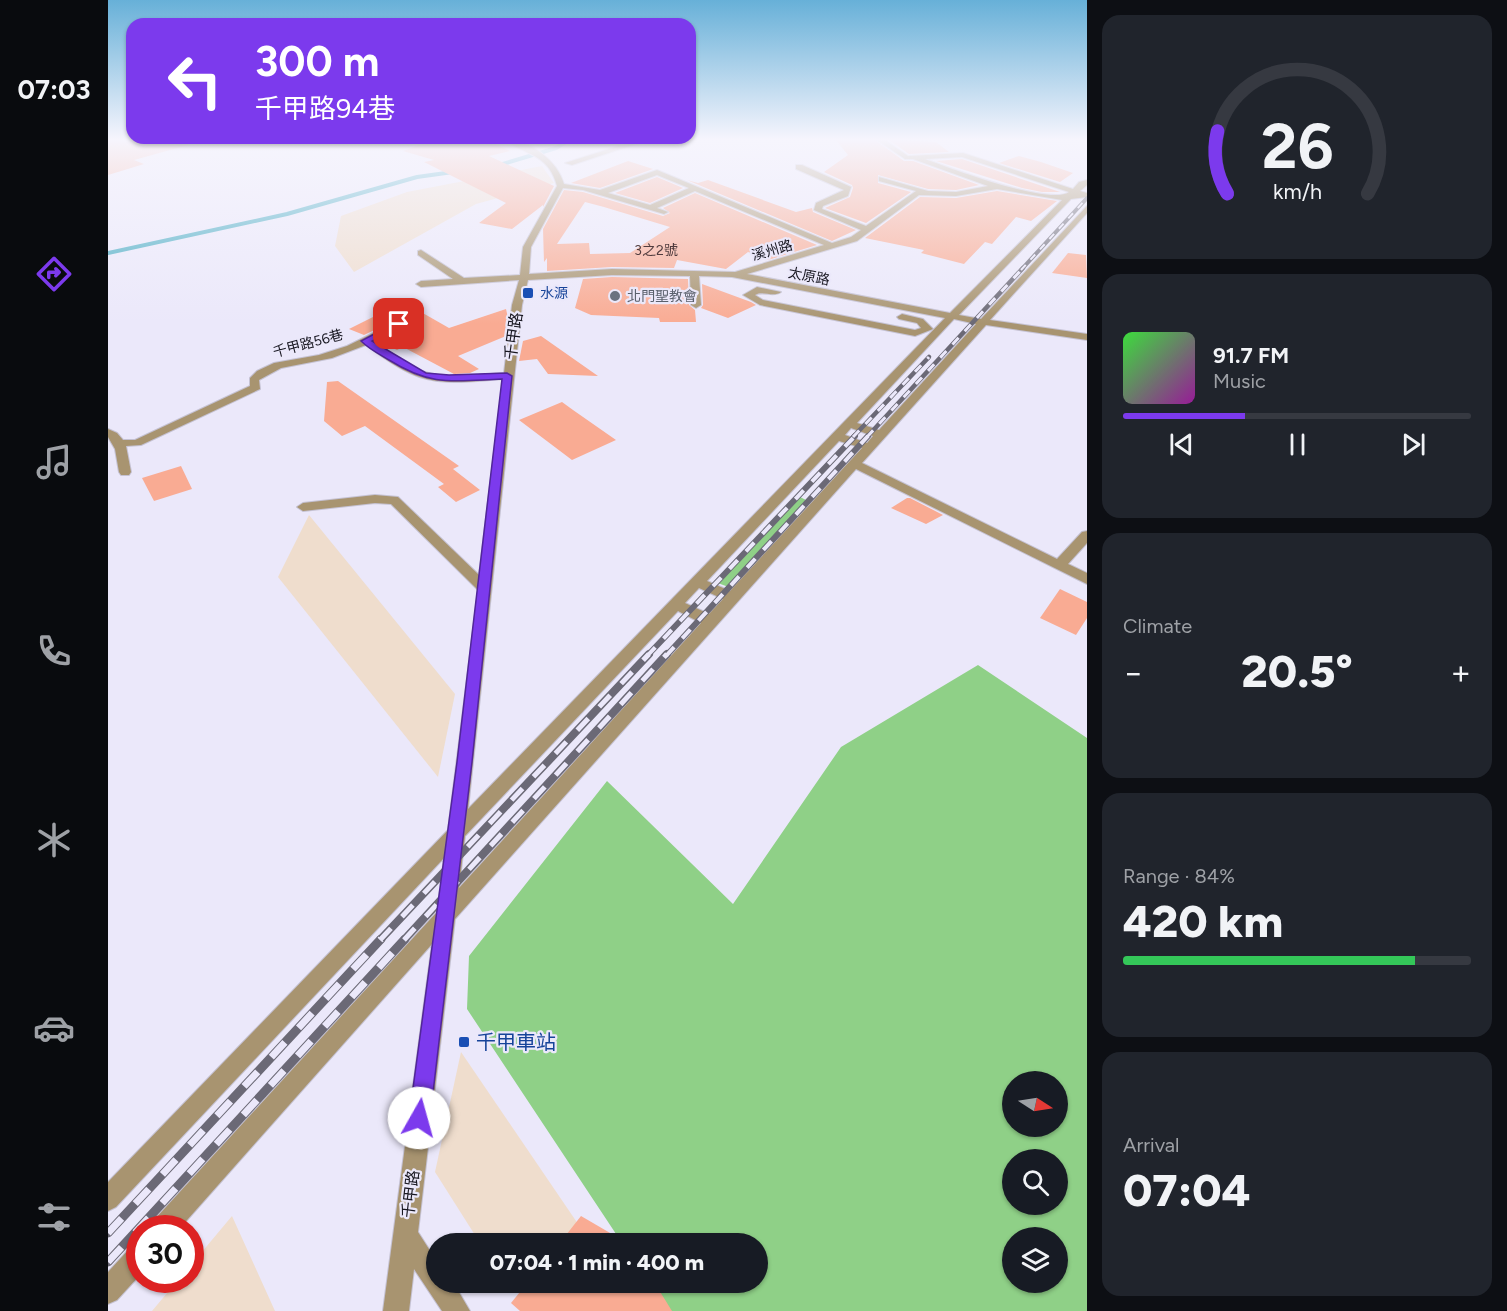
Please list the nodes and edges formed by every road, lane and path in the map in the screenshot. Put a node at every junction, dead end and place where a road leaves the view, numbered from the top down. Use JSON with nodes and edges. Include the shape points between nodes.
{"nodes":[{"id":1,"x":545,"y":201,"type":"edge"},
{"id":2,"x":630,"y":201,"type":"edge"},
{"id":3,"x":665,"y":201,"type":"edge"},
{"id":4,"x":727,"y":201,"type":"edge"},
{"id":5,"x":829,"y":201,"type":"edge"},
{"id":6,"x":904,"y":201,"type":"edge"},
{"id":7,"x":1076,"y":201,"type":"edge"},
{"id":8,"x":1076,"y":201,"type":"edge"},
{"id":9,"x":652,"y":207,"type":"junction"},
{"id":10,"x":664,"y":212,"type":"dead end"},
{"id":11,"x":869,"y":230,"type":"junction"},
{"id":12,"x":832,"y":246,"type":"junction"},
{"id":13,"x":421,"y":253,"type":"dead end"},
{"id":14,"x":1023,"y":260,"type":"junction"},
{"id":15,"x":694,"y":274,"type":"junction"},
{"id":16,"x":732,"y":274,"type":"junction"},
{"id":17,"x":524,"y":277,"type":"junction"},
{"id":18,"x":462,"y":280,"type":"junction"},
{"id":19,"x":421,"y":284,"type":"dead end"},
{"id":20,"x":840,"y":299,"type":"junction"},
{"id":21,"x":696,"y":305,"type":"dead end"},
{"id":22,"x":886,"y":309,"type":"junction"},
{"id":23,"x":416,"y":315,"type":"dead end"},
{"id":24,"x":954,"y":317,"type":"junction"},
{"id":25,"x":983,"y":322,"type":"junction"},
{"id":26,"x":1087,"y":338,"type":"edge"},
{"id":27,"x":366,"y":341,"type":"junction"},
{"id":28,"x":507,"y":376,"type":"junction"},
{"id":29,"x":850,"y":424,"type":"junction"},
{"id":30,"x":108,"y":432,"type":"edge"},
{"id":31,"x":880,"y":434,"type":"junction"},
{"id":32,"x":838,"y":437,"type":"junction"},
{"id":33,"x":119,"y":442,"type":"junction"},
{"id":34,"x":869,"y":447,"type":"junction"},
{"id":35,"x":855,"y":464,"type":"junction"},
{"id":36,"x":125,"y":472,"type":"dead end"},
{"id":37,"x":303,"y":507,"type":"dead end"},
{"id":38,"x":1087,"y":535,"type":"edge"},
{"id":39,"x":1060,"y":564,"type":"junction"},
{"id":40,"x":1087,"y":579,"type":"edge"},
{"id":41,"x":698,"y":582,"type":"junction"},
{"id":42,"x":484,"y":588,"type":"junction"},
{"id":43,"x":732,"y":598,"type":"junction"},
{"id":44,"x":677,"y":605,"type":"junction"},
{"id":45,"x":711,"y":621,"type":"junction"},
{"id":46,"x":455,"y":834,"type":"junction"},
{"id":47,"x":445,"y":916,"type":"junction"},
{"id":48,"x":108,"y":1199,"type":"edge"},
{"id":49,"x":176,"y":1215,"type":"edge"},
{"id":50,"x":405,"y":1234,"type":"junction"},
{"id":51,"x":426,"y":1266,"type":"edge"},
{"id":52,"x":126,"y":1271,"type":"edge"},
{"id":53,"x":108,"y":1291,"type":"edge"},
{"id":54,"x":445,"y":1293,"type":"edge"},
{"id":55,"x":396,"y":1311,"type":"edge"},
{"id":56,"x":457,"y":1311,"type":"edge"}],
"edges":[{"from":1,"to":17,"type":"street","name":"千甲路","via":[[527,247]]},
{"from":2,"to":9,"type":"street"},
{"from":3,"to":9,"type":"street"},
{"from":4,"to":12,"type":"street"},
{"from":5,"to":11,"type":"street","via":[[818,210]]},
{"from":6,"to":11,"type":"street","name":"溪州路"},
{"from":7,"to":14,"type":"street"},
{"from":8,"to":14,"type":"street"},
{"from":9,"to":10,"type":"street"},
{"from":11,"to":12,"type":"street","name":"溪州路"},
{"from":12,"to":16,"type":"street","name":"溪州路"},
{"from":13,"to":18,"type":"street"},
{"from":14,"to":24,"type":"street"},
{"from":14,"to":25,"type":"street"},
{"from":15,"to":16,"type":"street","name":"太原路"},
{"from":15,"to":17,"type":"street","name":"太原路","via":[[612,272]]},
{"from":15,"to":21,"type":"street"},
{"from":16,"to":20,"type":"street","name":"太原路"},
{"from":17,"to":18,"type":"street"},
{"from":17,"to":28,"type":"street","name":"千甲路"},
{"from":18,"to":19,"type":"street"},
{"from":20,"to":22,"type":"street"},
{"from":20,"to":22,"type":"street","via":[[767,290],[748,295],[760,302],[915,333],[928,329],[920,321]]},
{"from":22,"to":24,"type":"street"},
{"from":23,"to":27,"type":"street","name":"千甲路56巷"},
{"from":24,"to":25,"type":"street"},
{"from":24,"to":29,"type":"street"},
{"from":25,"to":26,"type":"street"},
{"from":25,"to":31,"type":"street"},
{"from":27,"to":28,"type":"street","via":[[424,375]]},
{"from":27,"to":33,"type":"street","name":"千甲路56巷","via":[[327,356],[259,373],[254,380],[256,387],[136,443]]},
{"from":28,"to":42,"type":"street","name":"千甲路"},
{"from":29,"to":31,"type":"street"},
{"from":29,"to":32,"type":"street"},
{"from":30,"to":33,"type":"street"},
{"from":31,"to":34,"type":"street"},
{"from":32,"to":34,"type":"street"},
{"from":32,"to":41,"type":"street"},
{"from":33,"to":36,"type":"street"},
{"from":34,"to":35,"type":"street"},
{"from":35,"to":39,"type":"street"},
{"from":35,"to":43,"type":"street"},
{"from":37,"to":42,"type":"street","via":[[394,500]]},
{"from":38,"to":39,"type":"street"},
{"from":39,"to":40,"type":"street"},
{"from":41,"to":43,"type":"street"},
{"from":41,"to":44,"type":"street"},
{"from":42,"to":46,"type":"street","name":"千甲路"},
{"from":43,"to":45,"type":"street"},
{"from":44,"to":45,"type":"street"},
{"from":44,"to":46,"type":"street"},
{"from":45,"to":47,"type":"street"},
{"from":46,"to":47,"type":"street","name":"千甲路"},
{"from":46,"to":48,"type":"street"},
{"from":47,"to":49,"type":"street"},
{"from":47,"to":50,"type":"street","name":"千甲路"},
{"from":50,"to":51,"type":"street"},
{"from":50,"to":55,"type":"street","name":"千甲路"},
{"from":52,"to":53,"type":"street"},
{"from":54,"to":56,"type":"street"}]}
